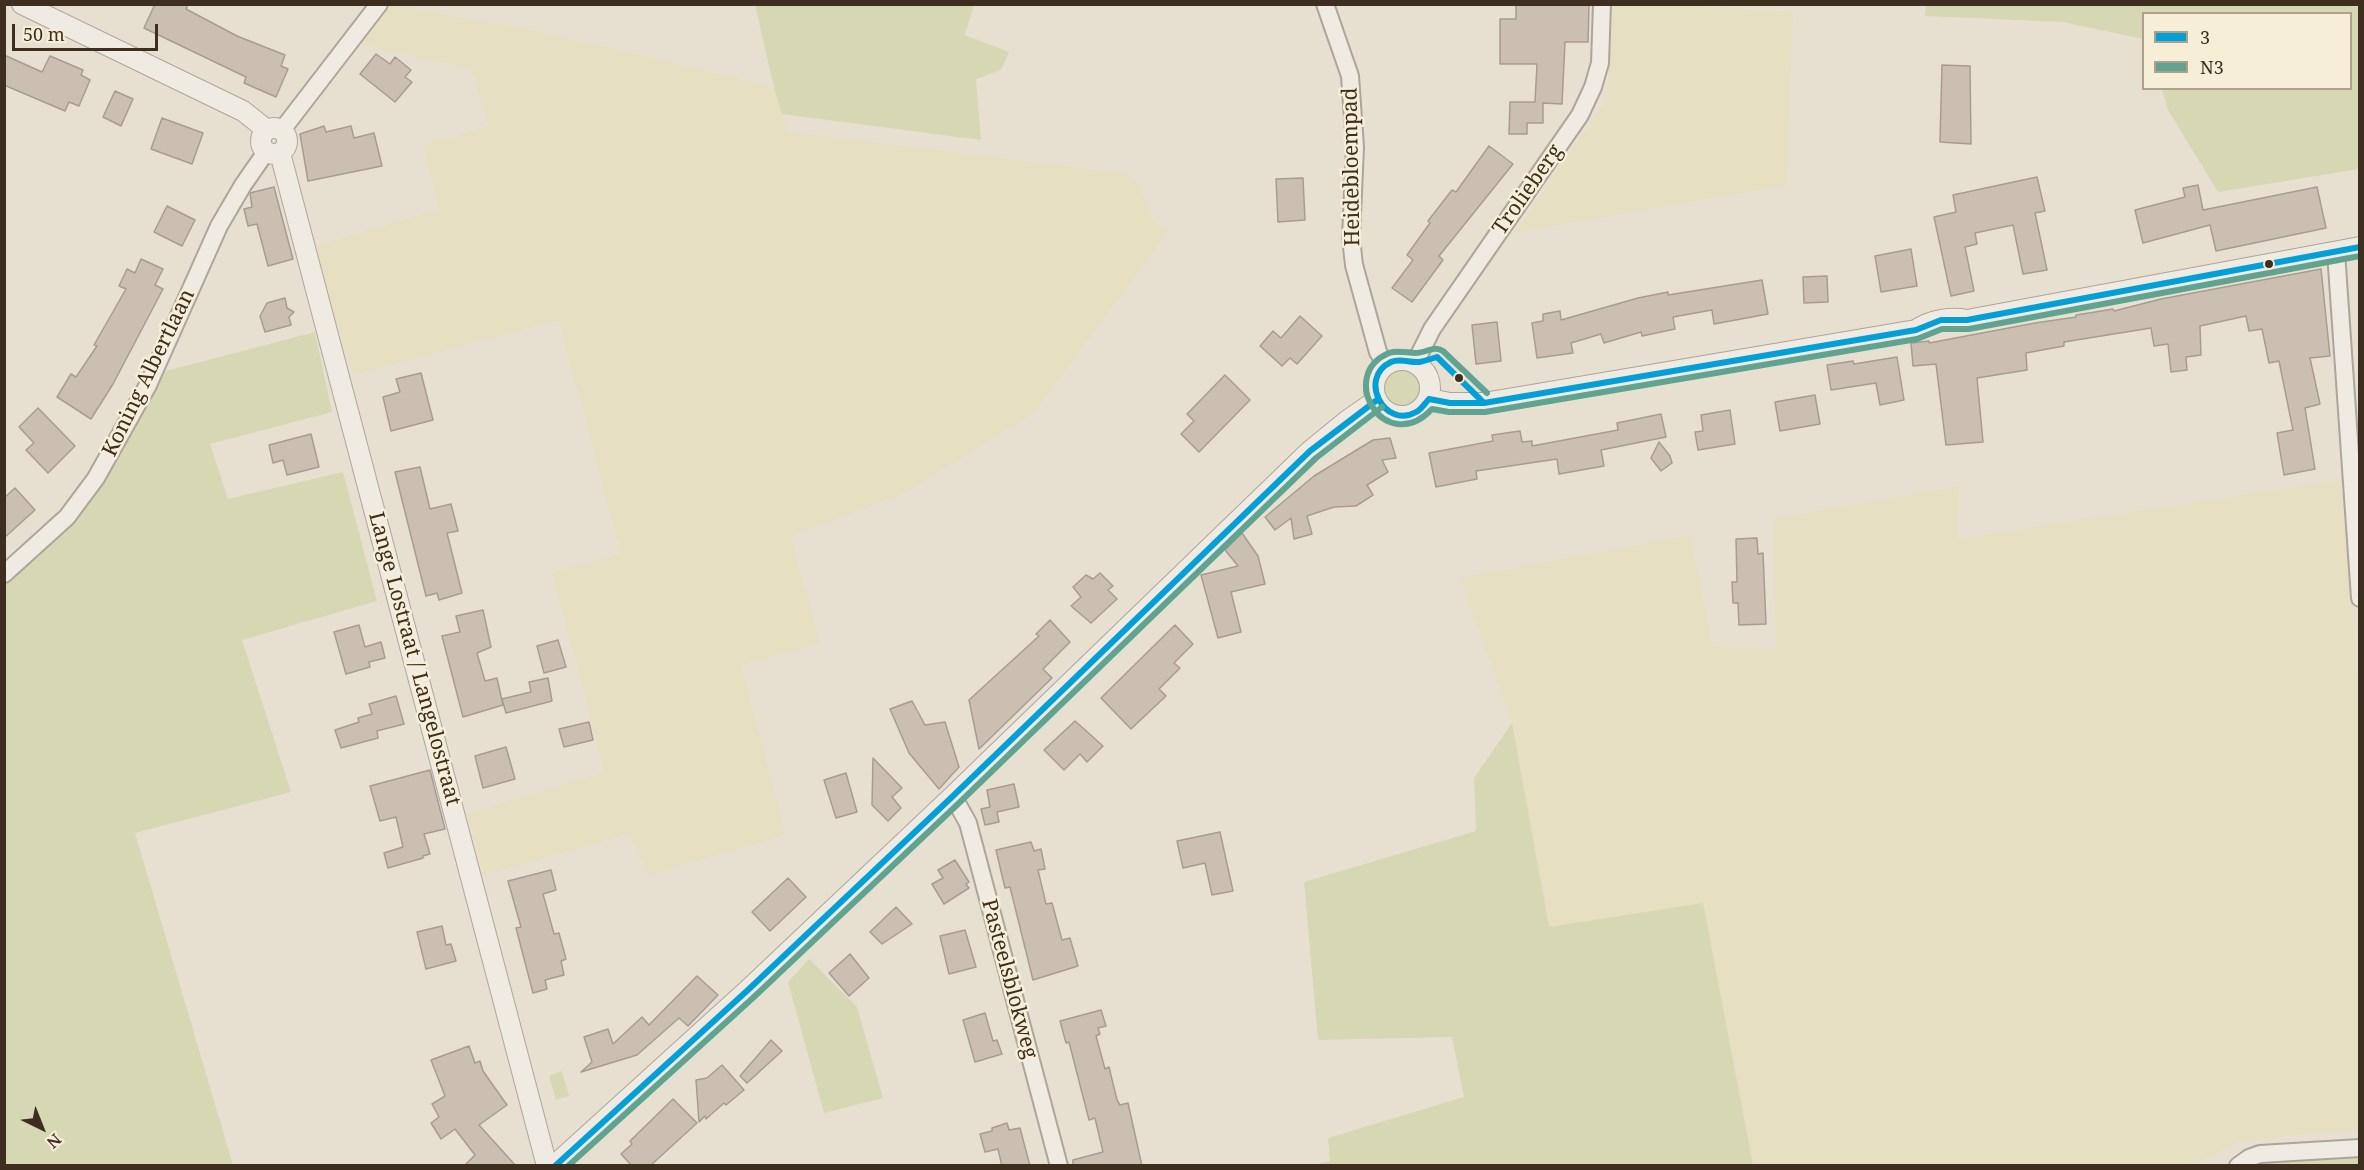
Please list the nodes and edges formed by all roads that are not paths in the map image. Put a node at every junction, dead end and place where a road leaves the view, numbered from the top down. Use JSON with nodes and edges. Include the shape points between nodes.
{"nodes":[{"id":1,"x":22,"y":4,"type":"edge"},
{"id":2,"x":379,"y":4,"type":"edge"},
{"id":3,"x":1324,"y":4,"type":"edge"},
{"id":4,"x":1602,"y":4,"type":"edge"},
{"id":5,"x":274,"y":130,"type":"junction"},
{"id":6,"x":273,"y":153,"type":"junction"},
{"id":7,"x":2360,"y":247,"type":"edge"},
{"id":8,"x":2336,"y":252,"type":"junction"},
{"id":9,"x":1415,"y":363,"type":"junction"},
{"id":10,"x":1386,"y":365,"type":"junction"},
{"id":11,"x":1429,"y":399,"type":"junction"},
{"id":12,"x":1377,"y":400,"type":"junction"},
{"id":13,"x":4,"y":574,"type":"edge"},
{"id":14,"x":2360,"y":598,"type":"edge"},
{"id":15,"x":953,"y":796,"type":"junction"},
{"id":16,"x":2360,"y":1148,"type":"edge"},
{"id":17,"x":547,"y":1166,"type":"edge"},
{"id":18,"x":554,"y":1166,"type":"edge"},
{"id":19,"x":1059,"y":1166,"type":"edge"},
{"id":20,"x":2238,"y":1166,"type":"edge"}],
"edges":[{"from":1,"to":5,"type":"street","via":[[243,111]]},
{"from":2,"to":5,"type":"street"},
{"from":3,"to":10,"type":"street","name":"Heidebloempad","via":[[1350,76],[1355,147],[1351,238],[1354,265],[1378,352]]},
{"from":4,"to":9,"type":"street","name":"Trolieberg","via":[[1600,63],[1580,115],[1432,329]]},
{"from":5,"to":6,"type":"street","name":"Lange Lostraat / Langelostraat","via":[[260,138],[262,148]]},
{"from":6,"to":13,"type":"street","name":"Koning Albertlaan","via":[[243,185],[219,226],[148,386],[96,478],[67,517]]},
{"from":6,"to":17,"type":"street","name":"Lange Lostraat / Langelostraat"},
{"from":7,"to":8,"type":"street"},
{"from":8,"to":11,"type":"street","via":[[1967,320],[1932,322],[1916,330],[1484,403]]},
{"from":8,"to":14,"type":"street"},
{"from":9,"to":10,"type":"street","via":[[1401,360]]},
{"from":9,"to":11,"type":"street","via":[[1428,377]]},
{"from":10,"to":12,"type":"street","via":[[1375,381]]},
{"from":11,"to":12,"type":"street","via":[[1419,410],[1402,416],[1387,411]]},
{"from":12,"to":15,"type":"street","via":[[1310,451]]},
{"from":15,"to":18,"type":"street"},
{"from":15,"to":19,"type":"street","name":"Pasteelsblokweg","via":[[968,823]]},
{"from":16,"to":20,"type":"street","via":[[2260,1154]]}]}
